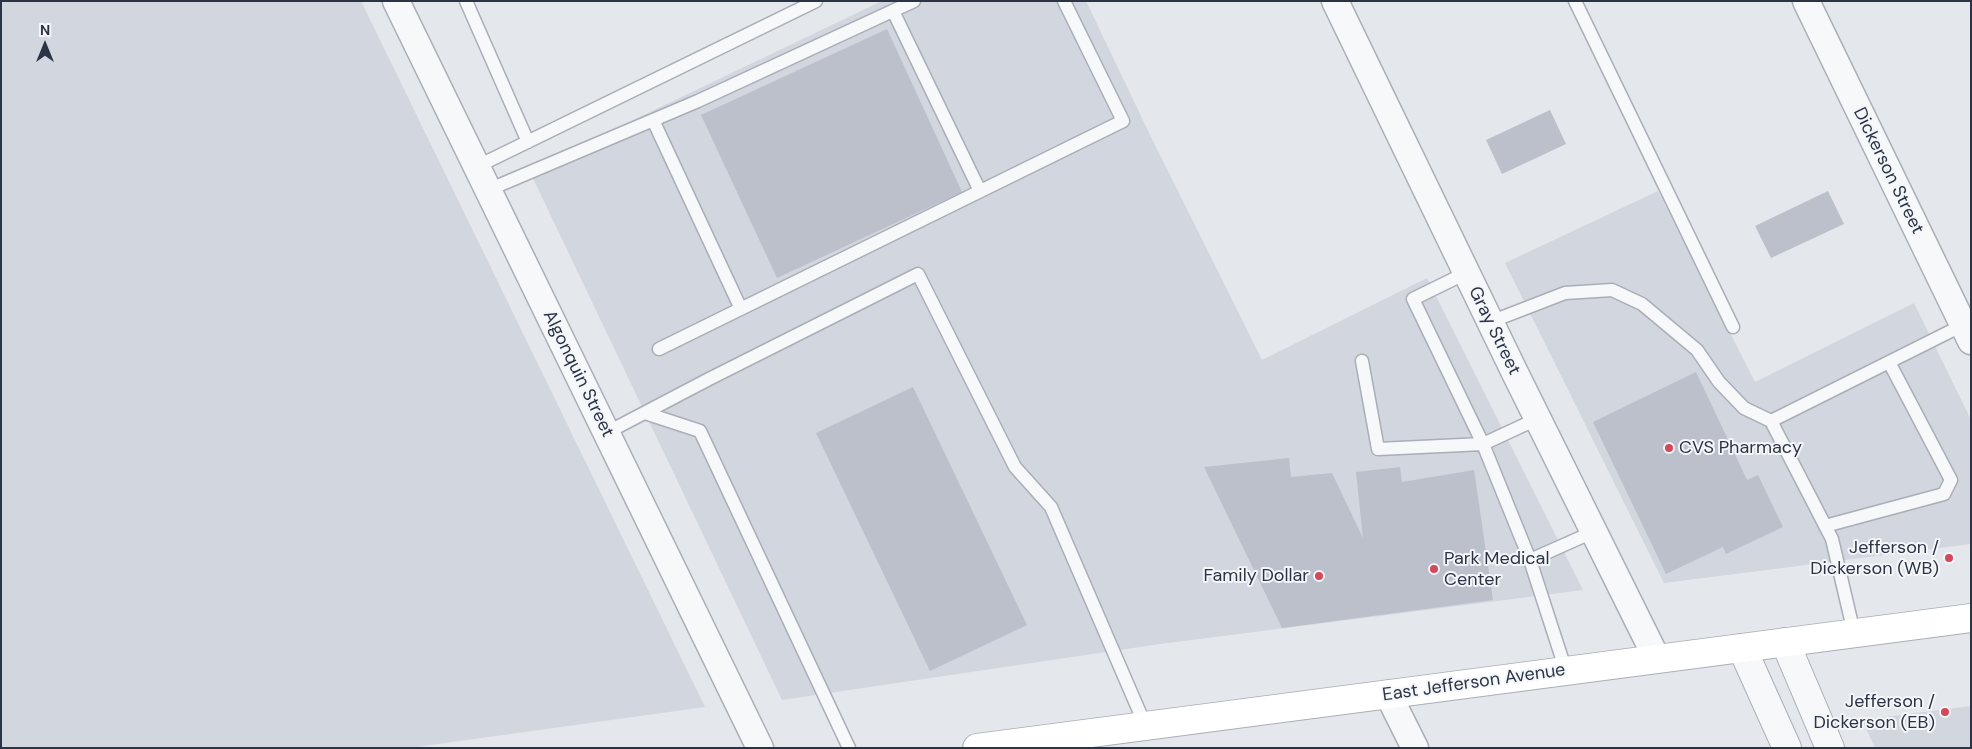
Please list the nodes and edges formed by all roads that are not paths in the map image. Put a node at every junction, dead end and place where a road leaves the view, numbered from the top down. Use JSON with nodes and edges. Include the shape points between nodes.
{"nodes":[{"id":1,"x":396,"y":1,"type":"edge"},
{"id":2,"x":466,"y":1,"type":"edge"},
{"id":3,"x":816,"y":1,"type":"edge"},
{"id":4,"x":914,"y":1,"type":"edge"},
{"id":5,"x":1064,"y":1,"type":"edge"},
{"id":6,"x":1335,"y":1,"type":"edge"},
{"id":7,"x":1575,"y":1,"type":"edge"},
{"id":8,"x":1806,"y":1,"type":"edge"},
{"id":9,"x":892,"y":11,"type":"junction"},
{"id":10,"x":653,"y":120,"type":"junction"},
{"id":11,"x":528,"y":142,"type":"junction"},
{"id":12,"x":476,"y":167,"type":"junction"},
{"id":13,"x":488,"y":190,"type":"junction"},
{"id":14,"x":980,"y":191,"type":"junction"},
{"id":15,"x":1466,"y":273,"type":"junction"},
{"id":16,"x":742,"y":309,"type":"junction"},
{"id":17,"x":1490,"y":322,"type":"junction"},
{"id":18,"x":1733,"y":327,"type":"dead end"},
{"id":19,"x":1967,"y":333,"type":"edge"},
{"id":20,"x":659,"y":349,"type":"dead end"},
{"id":21,"x":1362,"y":361,"type":"dead end"},
{"id":22,"x":1889,"y":362,"type":"junction"},
{"id":23,"x":645,"y":413,"type":"junction"},
{"id":24,"x":1537,"y":419,"type":"junction"},
{"id":25,"x":1770,"y":421,"type":"junction"},
{"id":26,"x":606,"y":434,"type":"junction"},
{"id":27,"x":1483,"y":444,"type":"junction"},
{"id":28,"x":1825,"y":526,"type":"junction"},
{"id":29,"x":1593,"y":532,"type":"junction"},
{"id":30,"x":1530,"y":560,"type":"junction"},
{"id":31,"x":1971,"y":618,"type":"edge"},
{"id":32,"x":1854,"y":633,"type":"junction"},
{"id":33,"x":1785,"y":642,"type":"junction"},
{"id":34,"x":1742,"y":648,"type":"junction"},
{"id":35,"x":1657,"y":659,"type":"junction"},
{"id":36,"x":1566,"y":671,"type":"junction"},
{"id":37,"x":1388,"y":694,"type":"junction"},
{"id":38,"x":1146,"y":727,"type":"junction"},
{"id":39,"x":1015,"y":745,"type":"edge"},
{"id":40,"x":760,"y":748,"type":"edge"},
{"id":41,"x":849,"y":748,"type":"edge"},
{"id":42,"x":977,"y":748,"type":"edge"},
{"id":43,"x":1415,"y":748,"type":"edge"},
{"id":44,"x":1787,"y":748,"type":"edge"},
{"id":45,"x":1830,"y":748,"type":"edge"}],
"edges":[{"from":1,"to":12,"type":"street","name":"Algonquin Street"},
{"from":2,"to":11,"type":"lane"},
{"from":3,"to":11,"type":"lane"},
{"from":4,"to":9,"type":"lane"},
{"from":5,"to":14,"type":"lane","via":[[1123,121]]},
{"from":6,"to":15,"type":"street","name":"Gray Street"},
{"from":7,"to":18,"type":"lane"},
{"from":8,"to":19,"type":"street","name":"Dickerson Street"},
{"from":9,"to":10,"type":"lane"},
{"from":9,"to":14,"type":"lane"},
{"from":10,"to":13,"type":"lane"},
{"from":10,"to":16,"type":"lane"},
{"from":11,"to":12,"type":"lane"},
{"from":12,"to":13,"type":"street","name":"Algonquin Street"},
{"from":13,"to":26,"type":"street","name":"Algonquin Street"},
{"from":14,"to":16,"type":"lane"},
{"from":15,"to":17,"type":"street","name":"Gray Street"},
{"from":15,"to":27,"type":"lane","via":[[1413,299]]},
{"from":16,"to":20,"type":"lane"},
{"from":17,"to":24,"type":"street","name":"Gray Street"},
{"from":17,"to":25,"type":"lane","via":[[1565,293],[1612,290],[1642,304],[1698,350],[1720,382],[1744,408]]},
{"from":19,"to":22,"type":"lane"},
{"from":21,"to":27,"type":"lane","via":[[1378,449]]},
{"from":22,"to":25,"type":"lane"},
{"from":22,"to":28,"type":"lane","via":[[1951,480],[1944,494]]},
{"from":23,"to":26,"type":"lane"},
{"from":23,"to":38,"type":"lane","via":[[918,274],[1015,467],[1051,507]]},
{"from":23,"to":41,"type":"lane","via":[[700,431]]},
{"from":24,"to":27,"type":"lane"},
{"from":24,"to":29,"type":"street","name":"Gray Street"},
{"from":25,"to":28,"type":"lane"},
{"from":26,"to":40,"type":"street","name":"Algonquin Street"},
{"from":27,"to":30,"type":"lane"},
{"from":28,"to":32,"type":"lane","via":[[1832,539]]},
{"from":29,"to":30,"type":"lane"},
{"from":29,"to":35,"type":"street","name":"Gray Street"},
{"from":30,"to":36,"type":"lane"},
{"from":31,"to":32,"type":"main road","name":"East Jefferson Avenue"},
{"from":32,"to":33,"type":"main road","name":"East Jefferson Avenue"},
{"from":33,"to":34,"type":"main road","name":"East Jefferson Avenue"},
{"from":33,"to":45,"type":"street"},
{"from":34,"to":35,"type":"main road","name":"East Jefferson Avenue"},
{"from":34,"to":44,"type":"street"},
{"from":35,"to":36,"type":"main road","name":"East Jefferson Avenue"},
{"from":36,"to":37,"type":"main road","name":"East Jefferson Avenue"},
{"from":37,"to":38,"type":"main road","name":"East Jefferson Avenue"},
{"from":37,"to":43,"type":"street"},
{"from":38,"to":39,"type":"main road","name":"East Jefferson Avenue"},
{"from":39,"to":42,"type":"main road","name":"East Jefferson Avenue"}]}
